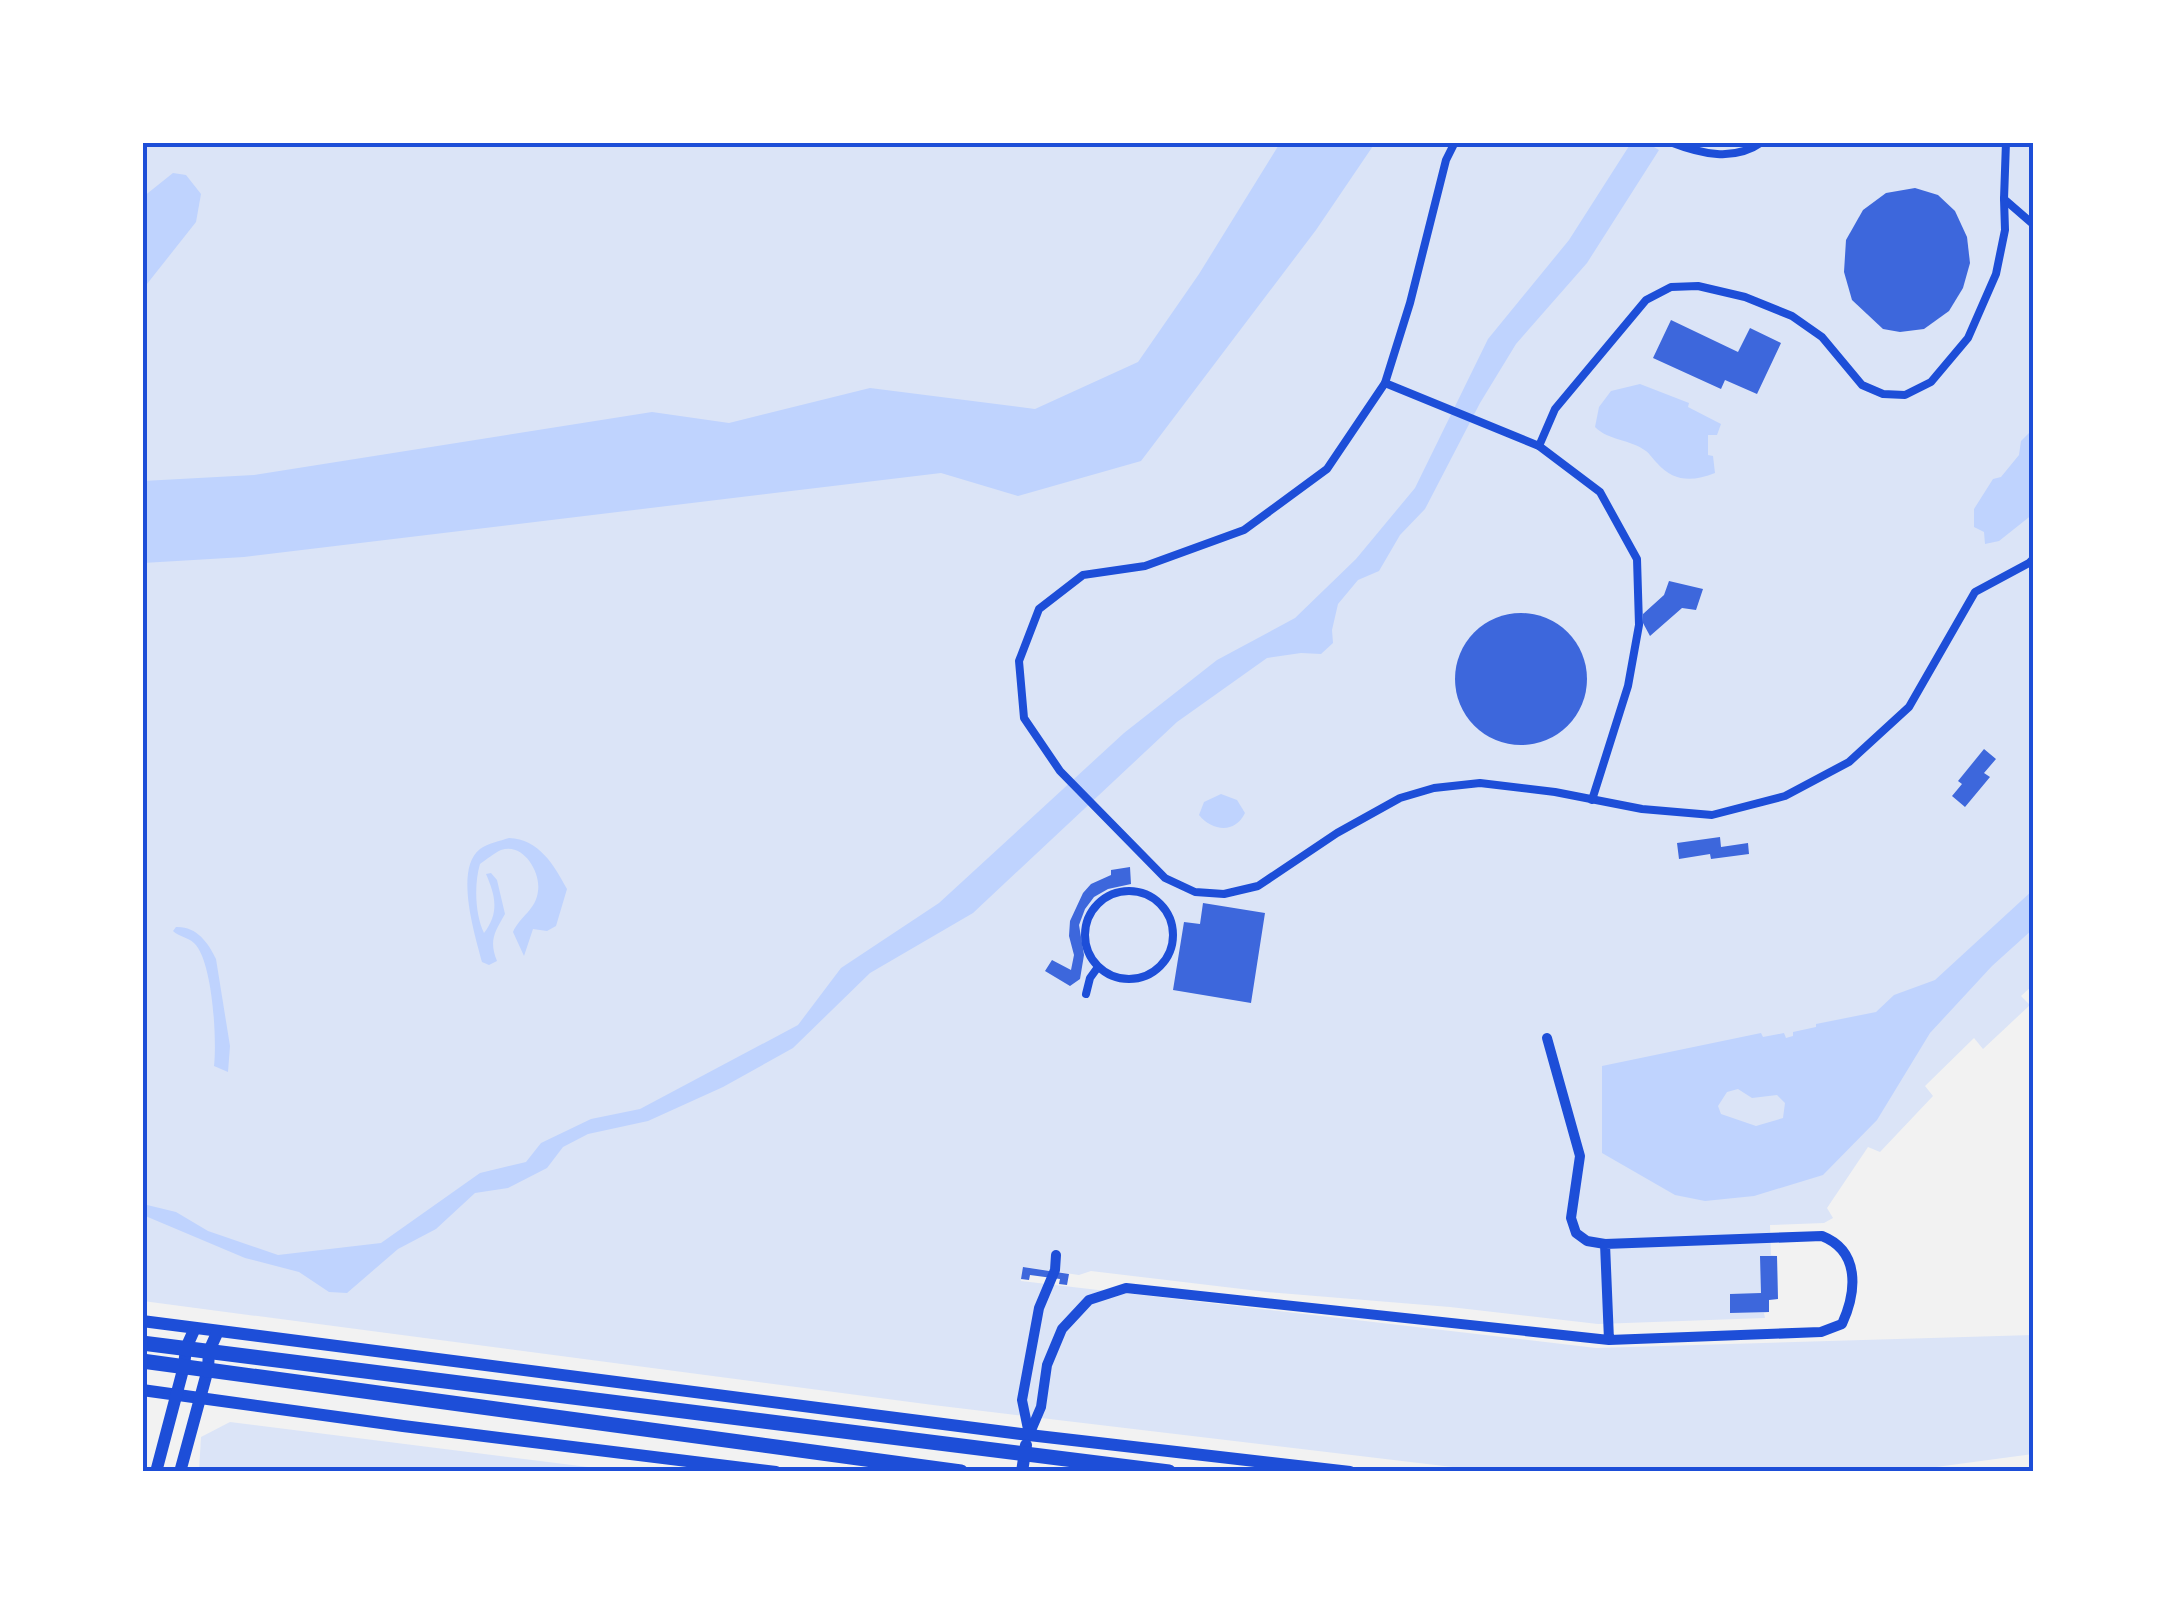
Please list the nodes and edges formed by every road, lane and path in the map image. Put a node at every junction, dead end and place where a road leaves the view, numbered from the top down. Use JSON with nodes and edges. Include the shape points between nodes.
{"nodes":[{"id":1,"x":1455,"y":142,"type":"edge"},
{"id":2,"x":1670,"y":142,"type":"edge"},
{"id":3,"x":1762,"y":142,"type":"edge"},
{"id":4,"x":2006,"y":142,"type":"edge"},
{"id":5,"x":2004,"y":199,"type":"junction"},
{"id":6,"x":2034,"y":225,"type":"edge"},
{"id":7,"x":1386,"y":383,"type":"junction"},
{"id":8,"x":1539,"y":446,"type":"junction"},
{"id":9,"x":2034,"y":558,"type":"edge"},
{"id":10,"x":1592,"y":800,"type":"junction"},
{"id":11,"x":1165,"y":878,"type":"junction"},
{"id":12,"x":1152,"y":898,"type":"junction"},
{"id":13,"x":1098,"y":967,"type":"junction"},
{"id":14,"x":1086,"y":994,"type":"dead end"},
{"id":15,"x":1547,"y":1038,"type":"dead end"},
{"id":16,"x":1605,"y":1244,"type":"junction"},
{"id":17,"x":1056,"y":1256,"type":"dead end"},
{"id":18,"x":142,"y":1321,"type":"edge"},
{"id":19,"x":194,"y":1328,"type":"junction"},
{"id":20,"x":218,"y":1331,"type":"junction"},
{"id":21,"x":1608,"y":1340,"type":"junction"},
{"id":22,"x":142,"y":1343,"type":"edge"},
{"id":23,"x":186,"y":1348,"type":"junction"},
{"id":24,"x":209,"y":1351,"type":"junction"},
{"id":25,"x":142,"y":1361,"type":"edge"},
{"id":26,"x":184,"y":1366,"type":"junction"},
{"id":27,"x":208,"y":1369,"type":"junction"},
{"id":28,"x":142,"y":1390,"type":"edge"},
{"id":29,"x":177,"y":1394,"type":"junction"},
{"id":30,"x":200,"y":1398,"type":"junction"},
{"id":31,"x":1029,"y":1435,"type":"junction"},
{"id":32,"x":1023,"y":1454,"type":"junction"},
{"id":33,"x":156,"y":1472,"type":"edge"},
{"id":34,"x":180,"y":1472,"type":"edge"},
{"id":35,"x":776,"y":1472,"type":"edge"},
{"id":36,"x":962,"y":1472,"type":"edge"},
{"id":37,"x":1022,"y":1472,"type":"edge"},
{"id":38,"x":1170,"y":1472,"type":"edge"},
{"id":39,"x":1350,"y":1472,"type":"edge"}],
"edges":[{"from":1,"to":7,"type":"street"},
{"from":2,"to":3,"type":"street","via":[[1700,154],[1746,154]]},
{"from":4,"to":5,"type":"street"},
{"from":5,"to":6,"type":"street"},
{"from":5,"to":8,"type":"street","via":[[2006,230],[1996,274],[1968,338],[1931,382],[1905,395],[1883,394],[1862,386],[1822,337],[1792,316],[1745,296],[1672,287],[1646,300],[1566,395]]},
{"from":7,"to":8,"type":"street"},
{"from":7,"to":11,"type":"street","via":[[1327,469],[1244,530],[1145,566],[1082,575],[1039,609],[1019,660],[1024,718],[1060,770]]},
{"from":8,"to":10,"type":"street","via":[[1600,492],[1637,559],[1639,626],[1628,686]]},
{"from":9,"to":10,"type":"street","via":[[1974,592],[1910,707],[1849,762],[1784,796],[1712,814]]},
{"from":10,"to":11,"type":"street","via":[[1480,783],[1434,788],[1400,798],[1258,886],[1195,892]]},
{"from":11,"to":12,"type":"street"},
{"from":12,"to":13,"type":"street","via":[[1116,892],[1092,909],[1084,938]]},
{"from":12,"to":13,"type":"street","via":[[1173,927],[1160,967],[1134,979]]},
{"from":13,"to":14,"type":"street"},
{"from":15,"to":16,"type":"street","via":[[1580,1156],[1571,1218],[1576,1233]]},
{"from":16,"to":21,"type":"street"},
{"from":16,"to":21,"type":"street","via":[[1822,1236],[1840,1244],[1849,1259],[1851,1303],[1842,1324],[1821,1332]]},
{"from":17,"to":31,"type":"street","via":[[1022,1400]]},
{"from":18,"to":19,"type":"street"},
{"from":19,"to":20,"type":"street"},
{"from":19,"to":23,"type":"street"},
{"from":20,"to":24,"type":"street"},
{"from":20,"to":31,"type":"street"},
{"from":21,"to":31,"type":"street","via":[[1126,1288],[1089,1300],[1062,1329]]},
{"from":22,"to":23,"type":"main road"},
{"from":23,"to":24,"type":"main road"},
{"from":23,"to":26,"type":"street"},
{"from":24,"to":27,"type":"street"},
{"from":24,"to":32,"type":"main road"},
{"from":25,"to":26,"type":"main road"},
{"from":26,"to":27,"type":"main road"},
{"from":26,"to":29,"type":"street"},
{"from":27,"to":30,"type":"street"},
{"from":27,"to":36,"type":"main road"},
{"from":28,"to":29,"type":"street"},
{"from":29,"to":30,"type":"street"},
{"from":29,"to":33,"type":"street"},
{"from":30,"to":34,"type":"street"},
{"from":30,"to":35,"type":"street"},
{"from":31,"to":32,"type":"street"},
{"from":31,"to":39,"type":"street"},
{"from":32,"to":37,"type":"street"},
{"from":32,"to":38,"type":"main road"}]}
